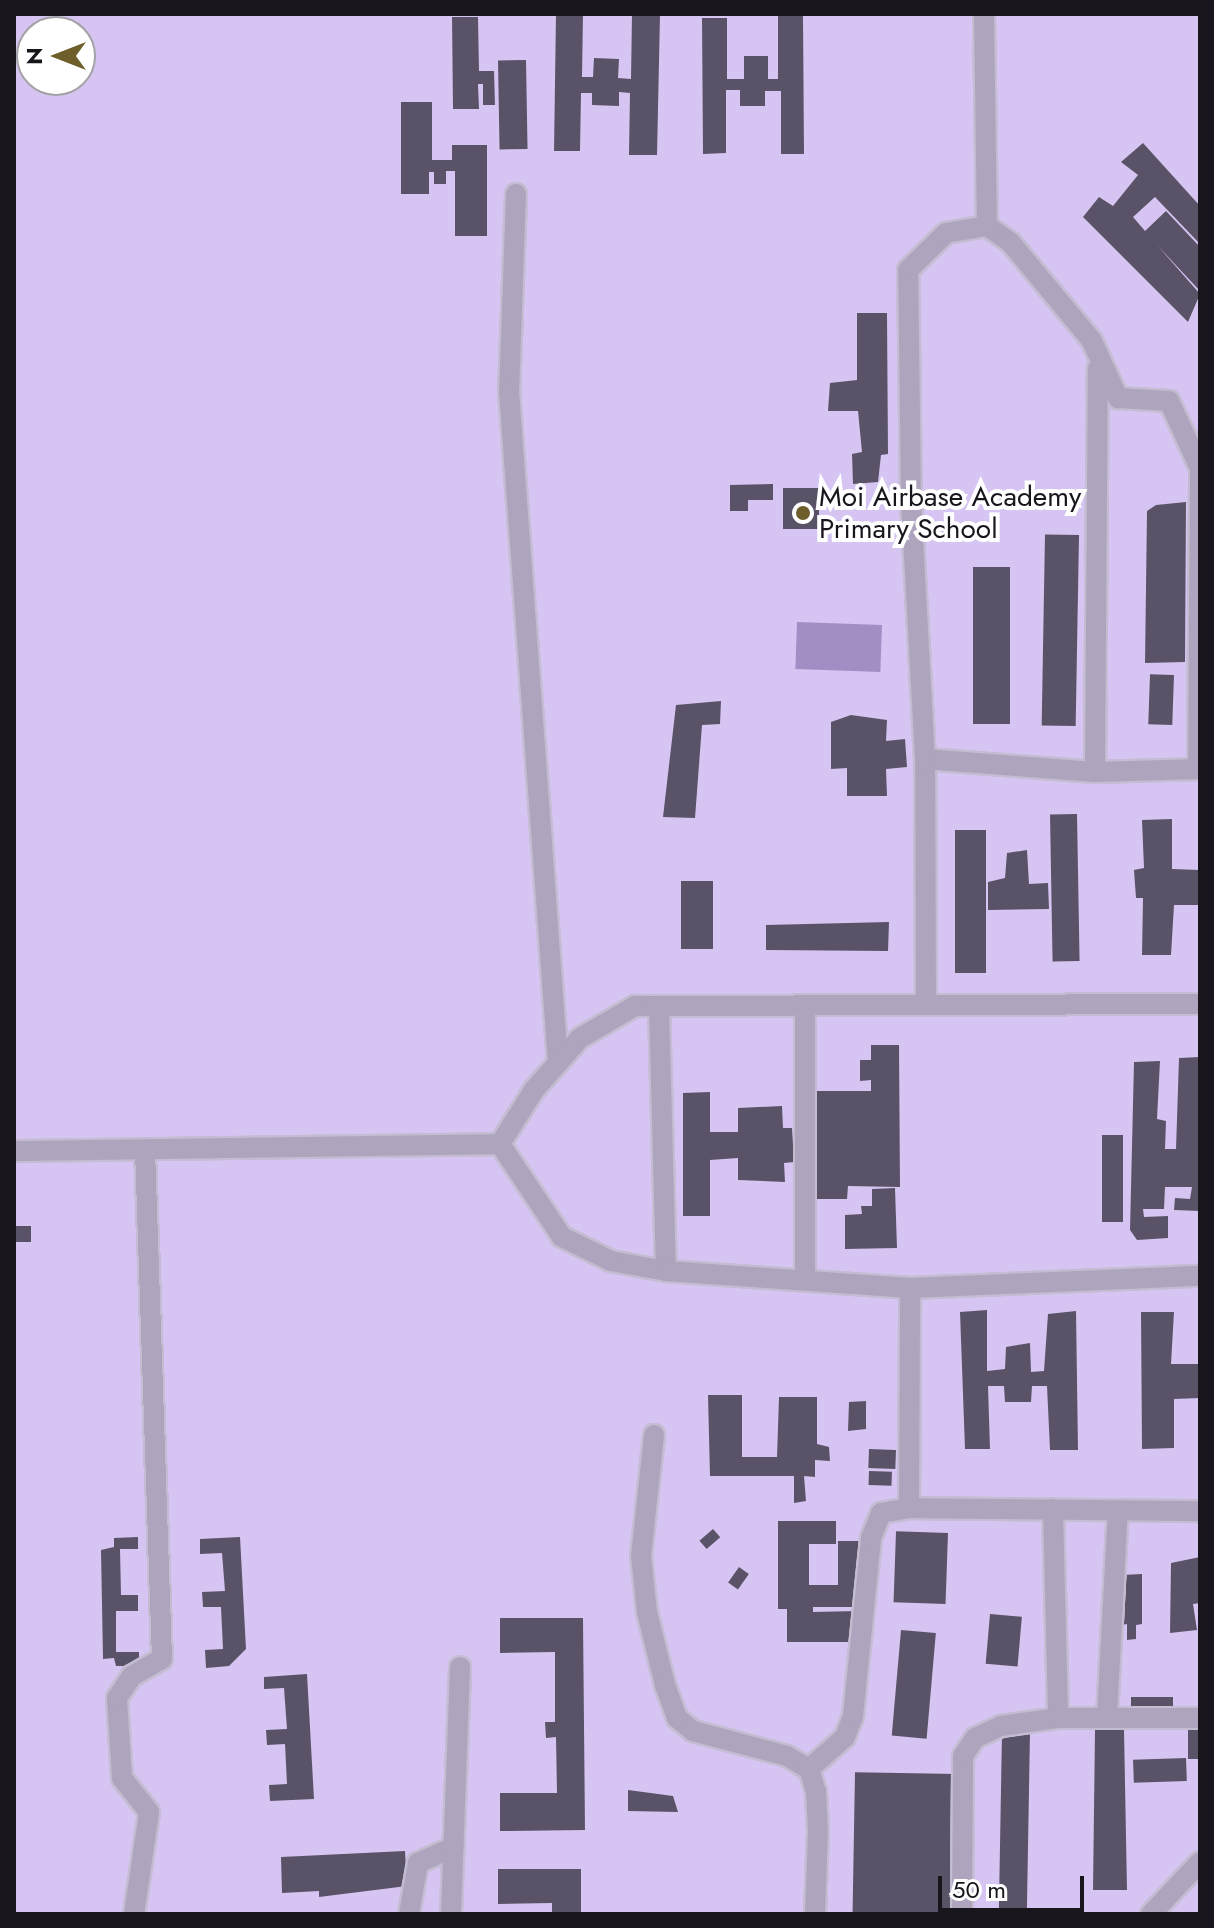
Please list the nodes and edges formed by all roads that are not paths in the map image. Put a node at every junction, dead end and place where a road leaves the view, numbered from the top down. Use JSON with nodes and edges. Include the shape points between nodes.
{"nodes":[{"id":1,"x":984,"y":14,"type":"edge"},
{"id":2,"x":516,"y":194,"type":"dead end"},
{"id":3,"x":987,"y":226,"type":"junction"},
{"id":4,"x":1092,"y":341,"type":"junction"},
{"id":5,"x":1200,"y":468,"type":"edge"},
{"id":6,"x":925,"y":759,"type":"junction"},
{"id":7,"x":1199,"y":769,"type":"edge"},
{"id":8,"x":1095,"y":772,"type":"junction"},
{"id":9,"x":1200,"y":1004,"type":"edge"},
{"id":10,"x":926,"y":1005,"type":"junction"},
{"id":11,"x":659,"y":1006,"type":"junction"},
{"id":12,"x":805,"y":1006,"type":"junction"},
{"id":13,"x":558,"y":1063,"type":"junction"},
{"id":14,"x":500,"y":1144,"type":"junction"},
{"id":15,"x":145,"y":1150,"type":"junction"},
{"id":16,"x":14,"y":1151,"type":"edge"},
{"id":17,"x":666,"y":1271,"type":"junction"},
{"id":18,"x":1200,"y":1276,"type":"edge"},
{"id":19,"x":805,"y":1278,"type":"junction"},
{"id":20,"x":910,"y":1288,"type":"junction"},
{"id":21,"x":654,"y":1435,"type":"dead end"},
{"id":22,"x":909,"y":1508,"type":"junction"},
{"id":23,"x":1053,"y":1509,"type":"junction"},
{"id":24,"x":1118,"y":1510,"type":"junction"},
{"id":25,"x":1200,"y":1511,"type":"edge"},
{"id":26,"x":460,"y":1667,"type":"dead end"},
{"id":27,"x":1107,"y":1717,"type":"junction"},
{"id":28,"x":1058,"y":1718,"type":"junction"},
{"id":29,"x":1200,"y":1718,"type":"edge"},
{"id":30,"x":809,"y":1769,"type":"junction"},
{"id":31,"x":454,"y":1847,"type":"junction"},
{"id":32,"x":1200,"y":1862,"type":"edge"},
{"id":33,"x":134,"y":1914,"type":"edge"},
{"id":34,"x":409,"y":1914,"type":"edge"},
{"id":35,"x":451,"y":1914,"type":"edge"},
{"id":36,"x":815,"y":1914,"type":"edge"},
{"id":37,"x":962,"y":1914,"type":"edge"},
{"id":38,"x":1151,"y":1914,"type":"edge"}],
"edges":[{"from":1,"to":3,"type":"street"},
{"from":2,"to":13,"type":"street","via":[[509,391]]},
{"from":3,"to":4,"type":"street","via":[[1011,243]]},
{"from":3,"to":6,"type":"street","via":[[946,233],[908,270],[911,500]]},
{"from":4,"to":5,"type":"street","via":[[1118,398],[1169,401]]},
{"from":4,"to":8,"type":"street","via":[[1102,388]]},
{"from":5,"to":7,"type":"street"},
{"from":6,"to":8,"type":"street"},
{"from":6,"to":10,"type":"street"},
{"from":7,"to":8,"type":"street"},
{"from":9,"to":10,"type":"street"},
{"from":10,"to":12,"type":"street"},
{"from":11,"to":12,"type":"street"},
{"from":11,"to":13,"type":"street","via":[[635,1006],[580,1038]]},
{"from":11,"to":17,"type":"street"},
{"from":12,"to":19,"type":"street"},
{"from":13,"to":14,"type":"street"},
{"from":14,"to":15,"type":"street"},
{"from":14,"to":17,"type":"street","via":[[562,1237],[611,1261]]},
{"from":15,"to":16,"type":"street"},
{"from":15,"to":33,"type":"street","via":[[162,1659],[132,1676],[117,1698],[122,1778],[149,1812]]},
{"from":17,"to":19,"type":"street"},
{"from":18,"to":20,"type":"street"},
{"from":19,"to":20,"type":"street"},
{"from":20,"to":22,"type":"street"},
{"from":21,"to":30,"type":"street","via":[[641,1556],[647,1612],[677,1718],[693,1731],[787,1756]]},
{"from":22,"to":23,"type":"street"},
{"from":22,"to":30,"type":"street","via":[[881,1513],[874,1524],[853,1716],[845,1737]]},
{"from":23,"to":24,"type":"street"},
{"from":23,"to":28,"type":"street"},
{"from":24,"to":25,"type":"street"},
{"from":24,"to":27,"type":"street"},
{"from":26,"to":31,"type":"street"},
{"from":27,"to":28,"type":"street"},
{"from":27,"to":29,"type":"street"},
{"from":28,"to":37,"type":"street","via":[[1001,1726],[975,1738],[963,1756]]},
{"from":30,"to":36,"type":"street","via":[[817,1805]]},
{"from":31,"to":34,"type":"street","via":[[418,1863]]},
{"from":31,"to":35,"type":"street"},
{"from":32,"to":38,"type":"street"}]}
